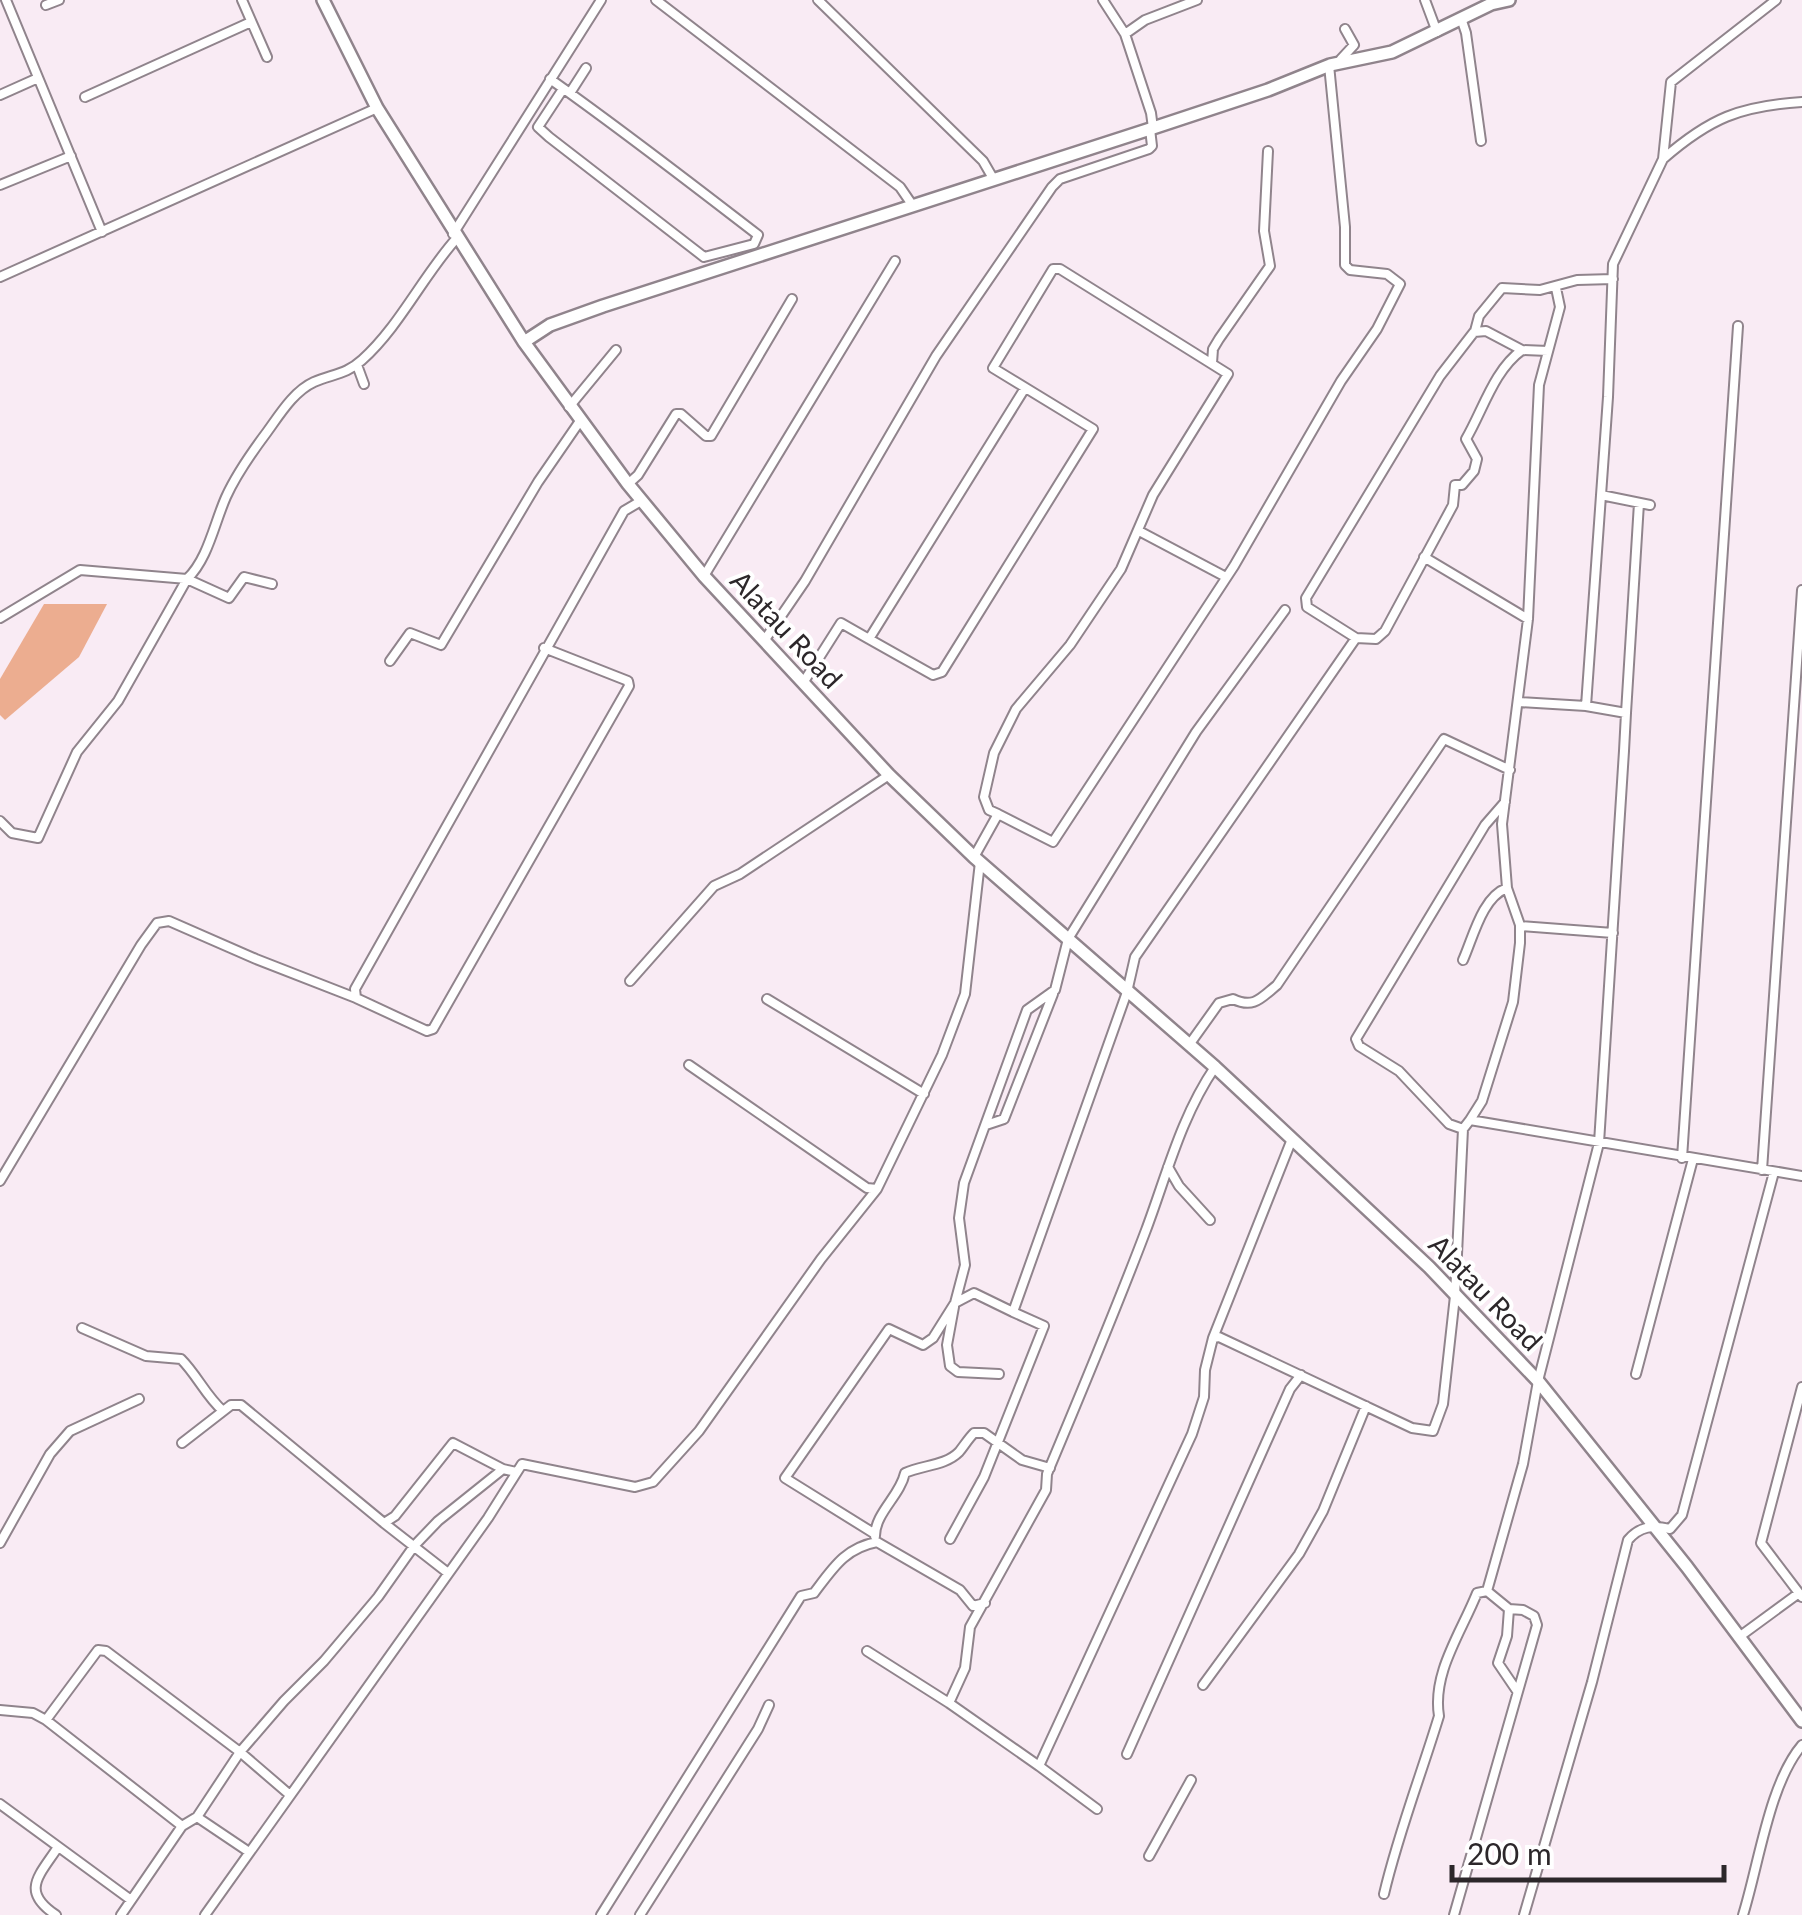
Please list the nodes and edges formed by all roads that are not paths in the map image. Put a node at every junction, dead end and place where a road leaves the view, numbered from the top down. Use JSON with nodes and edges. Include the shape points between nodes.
{"nodes":[{"id":1,"x":59,"y":0,"type":"edge"},
{"id":2,"x":242,"y":0,"type":"edge"},
{"id":3,"x":323,"y":0,"type":"edge"},
{"id":4,"x":601,"y":0,"type":"edge"},
{"id":5,"x":656,"y":0,"type":"edge"},
{"id":6,"x":818,"y":0,"type":"edge"},
{"id":7,"x":1103,"y":0,"type":"edge"},
{"id":8,"x":1197,"y":0,"type":"edge"},
{"id":9,"x":1425,"y":0,"type":"edge"},
{"id":10,"x":1509,"y":0,"type":"edge"},
{"id":11,"x":1776,"y":0,"type":"edge"},
{"id":12,"x":4,"y":1,"type":"edge"},
{"id":13,"x":46,"y":6,"type":"dead end"},
{"id":14,"x":1461,"y":18,"type":"junction"},
{"id":15,"x":251,"y":22,"type":"junction"},
{"id":16,"x":1345,"y":29,"type":"dead end"},
{"id":17,"x":1436,"y":32,"type":"junction"},
{"id":18,"x":1125,"y":34,"type":"junction"},
{"id":19,"x":267,"y":57,"type":"dead end"},
{"id":20,"x":1328,"y":65,"type":"junction"},
{"id":21,"x":586,"y":68,"type":"dead end"},
{"id":22,"x":38,"y":78,"type":"junction"},
{"id":23,"x":550,"y":79,"type":"junction"},
{"id":24,"x":567,"y":91,"type":"junction"},
{"id":25,"x":0,"y":96,"type":"edge"},
{"id":26,"x":85,"y":97,"type":"dead end"},
{"id":27,"x":1802,"y":102,"type":"edge"},
{"id":28,"x":377,"y":108,"type":"junction"},
{"id":29,"x":1151,"y":128,"type":"junction"},
{"id":30,"x":1481,"y":141,"type":"dead end"},
{"id":31,"x":1268,"y":151,"type":"dead end"},
{"id":32,"x":71,"y":156,"type":"junction"},
{"id":33,"x":1663,"y":159,"type":"junction"},
{"id":34,"x":994,"y":180,"type":"junction"},
{"id":35,"x":0,"y":185,"type":"edge"},
{"id":36,"x":914,"y":206,"type":"junction"},
{"id":37,"x":102,"y":232,"type":"junction"},
{"id":38,"x":455,"y":236,"type":"junction"},
{"id":39,"x":895,"y":260,"type":"dead end"},
{"id":40,"x":0,"y":277,"type":"edge"},
{"id":41,"x":1613,"y":279,"type":"junction"},
{"id":42,"x":1556,"y":288,"type":"junction"},
{"id":43,"x":792,"y":299,"type":"dead end"},
{"id":44,"x":1738,"y":326,"type":"dead end"},
{"id":45,"x":1474,"y":332,"type":"junction"},
{"id":46,"x":524,"y":342,"type":"junction"},
{"id":47,"x":616,"y":350,"type":"dead end"},
{"id":48,"x":1522,"y":350,"type":"junction"},
{"id":49,"x":1548,"y":351,"type":"junction"},
{"id":50,"x":1212,"y":363,"type":"junction"},
{"id":51,"x":357,"y":365,"type":"junction"},
{"id":52,"x":364,"y":384,"type":"dead end"},
{"id":53,"x":1025,"y":388,"type":"junction"},
{"id":54,"x":570,"y":407,"type":"junction"},
{"id":55,"x":580,"y":421,"type":"junction"},
{"id":56,"x":628,"y":484,"type":"junction"},
{"id":57,"x":1601,"y":496,"type":"junction"},
{"id":58,"x":642,"y":501,"type":"junction"},
{"id":59,"x":1639,"y":502,"type":"junction"},
{"id":60,"x":1650,"y":505,"type":"dead end"},
{"id":61,"x":1140,"y":531,"type":"junction"},
{"id":62,"x":1424,"y":556,"type":"junction"},
{"id":63,"x":704,"y":576,"type":"junction"},
{"id":64,"x":1224,"y":576,"type":"junction"},
{"id":65,"x":187,"y":579,"type":"junction"},
{"id":66,"x":272,"y":584,"type":"dead end"},
{"id":67,"x":1802,"y":590,"type":"edge"},
{"id":68,"x":1285,"y":610,"type":"dead end"},
{"id":69,"x":0,"y":618,"type":"edge"},
{"id":70,"x":1528,"y":619,"type":"junction"},
{"id":71,"x":1356,"y":638,"type":"junction"},
{"id":72,"x":868,"y":639,"type":"junction"},
{"id":73,"x":764,"y":642,"type":"junction"},
{"id":74,"x":544,"y":648,"type":"junction"},
{"id":75,"x":390,"y":661,"type":"dead end"},
{"id":76,"x":803,"y":683,"type":"junction"},
{"id":77,"x":1520,"y":702,"type":"junction"},
{"id":78,"x":1586,"y":706,"type":"junction"},
{"id":79,"x":1626,"y":714,"type":"junction"},
{"id":80,"x":1510,"y":770,"type":"junction"},
{"id":81,"x":888,"y":775,"type":"junction"},
{"id":82,"x":54,"y":802,"type":"junction"},
{"id":83,"x":1505,"y":802,"type":"junction"},
{"id":84,"x":63,"y":814,"type":"dead end"},
{"id":85,"x":998,"y":814,"type":"junction"},
{"id":86,"x":0,"y":820,"type":"edge"},
{"id":87,"x":981,"y":862,"type":"junction"},
{"id":88,"x":1507,"y":888,"type":"junction"},
{"id":89,"x":1520,"y":926,"type":"junction"},
{"id":90,"x":1612,"y":932,"type":"junction"},
{"id":91,"x":1068,"y":939,"type":"junction"},
{"id":92,"x":1463,"y":960,"type":"dead end"},
{"id":93,"x":630,"y":982,"type":"dead end"},
{"id":94,"x":1055,"y":990,"type":"junction"},
{"id":95,"x":1127,"y":992,"type":"junction"},
{"id":96,"x":356,"y":998,"type":"junction"},
{"id":97,"x":767,"y":999,"type":"dead end"},
{"id":98,"x":1189,"y":1045,"type":"junction"},
{"id":99,"x":689,"y":1064,"type":"dead end"},
{"id":100,"x":1214,"y":1067,"type":"junction"},
{"id":101,"x":924,"y":1094,"type":"junction"},
{"id":102,"x":1470,"y":1120,"type":"junction"},
{"id":103,"x":986,"y":1125,"type":"junction"},
{"id":104,"x":1463,"y":1128,"type":"junction"},
{"id":105,"x":1292,"y":1139,"type":"junction"},
{"id":106,"x":1599,"y":1143,"type":"junction"},
{"id":107,"x":1682,"y":1158,"type":"junction"},
{"id":108,"x":1693,"y":1159,"type":"junction"},
{"id":109,"x":1168,"y":1167,"type":"junction"},
{"id":110,"x":1762,"y":1170,"type":"junction"},
{"id":111,"x":1774,"y":1172,"type":"junction"},
{"id":112,"x":1802,"y":1176,"type":"edge"},
{"id":113,"x":0,"y":1181,"type":"edge"},
{"id":114,"x":877,"y":1189,"type":"junction"},
{"id":115,"x":1210,"y":1220,"type":"dead end"},
{"id":116,"x":1455,"y":1296,"type":"junction"},
{"id":117,"x":955,"y":1303,"type":"junction"},
{"id":118,"x":1012,"y":1312,"type":"junction"},
{"id":119,"x":82,"y":1328,"type":"dead end"},
{"id":120,"x":1214,"y":1338,"type":"junction"},
{"id":121,"x":999,"y":1374,"type":"dead end"},
{"id":122,"x":1636,"y":1374,"type":"dead end"},
{"id":123,"x":1301,"y":1375,"type":"junction"},
{"id":124,"x":1538,"y":1380,"type":"junction"},
{"id":125,"x":1802,"y":1387,"type":"edge"},
{"id":126,"x":138,"y":1399,"type":"dead end"},
{"id":127,"x":1366,"y":1406,"type":"junction"},
{"id":128,"x":224,"y":1411,"type":"junction"},
{"id":129,"x":1799,"y":1412,"type":"edge"},
{"id":130,"x":182,"y":1443,"type":"dead end"},
{"id":131,"x":998,"y":1444,"type":"junction"},
{"id":132,"x":1050,"y":1468,"type":"junction"},
{"id":133,"x":502,"y":1469,"type":"junction"},
{"id":134,"x":516,"y":1472,"type":"junction"},
{"id":135,"x":384,"y":1523,"type":"junction"},
{"id":136,"x":1654,"y":1525,"type":"junction"},
{"id":137,"x":876,"y":1538,"type":"junction"},
{"id":138,"x":950,"y":1539,"type":"dead end"},
{"id":139,"x":0,"y":1543,"type":"edge"},
{"id":140,"x":414,"y":1546,"type":"junction"},
{"id":141,"x":448,"y":1574,"type":"junction"},
{"id":142,"x":1487,"y":1592,"type":"junction"},
{"id":143,"x":1801,"y":1595,"type":"edge"},
{"id":144,"x":986,"y":1603,"type":"junction"},
{"id":145,"x":1509,"y":1610,"type":"junction"},
{"id":146,"x":1739,"y":1637,"type":"junction"},
{"id":147,"x":867,"y":1650,"type":"dead end"},
{"id":148,"x":1203,"y":1685,"type":"dead end"},
{"id":149,"x":1516,"y":1691,"type":"junction"},
{"id":150,"x":950,"y":1703,"type":"junction"},
{"id":151,"x":769,"y":1705,"type":"dead end"},
{"id":152,"x":0,"y":1710,"type":"edge"},
{"id":153,"x":46,"y":1720,"type":"junction"},
{"id":154,"x":1802,"y":1721,"type":"edge"},
{"id":155,"x":1802,"y":1745,"type":"edge"},
{"id":156,"x":240,"y":1752,"type":"junction"},
{"id":157,"x":1127,"y":1754,"type":"dead end"},
{"id":158,"x":1039,"y":1766,"type":"junction"},
{"id":159,"x":1192,"y":1780,"type":"dead end"},
{"id":160,"x":290,"y":1794,"type":"junction"},
{"id":161,"x":0,"y":1804,"type":"edge"},
{"id":162,"x":1097,"y":1810,"type":"dead end"},
{"id":163,"x":196,"y":1817,"type":"junction"},
{"id":164,"x":182,"y":1826,"type":"junction"},
{"id":165,"x":58,"y":1847,"type":"junction"},
{"id":166,"x":249,"y":1852,"type":"junction"},
{"id":167,"x":1150,"y":1856,"type":"dead end"},
{"id":168,"x":1384,"y":1894,"type":"dead end"},
{"id":169,"x":131,"y":1900,"type":"junction"},
{"id":170,"x":56,"y":1915,"type":"edge"},
{"id":171,"x":120,"y":1915,"type":"edge"},
{"id":172,"x":206,"y":1915,"type":"edge"},
{"id":173,"x":601,"y":1915,"type":"edge"},
{"id":174,"x":640,"y":1915,"type":"edge"},
{"id":175,"x":1454,"y":1915,"type":"edge"},
{"id":176,"x":1524,"y":1915,"type":"edge"},
{"id":177,"x":1743,"y":1915,"type":"edge"}],
"edges":[{"from":1,"to":13,"type":"street"},
{"from":2,"to":15,"type":"street"},
{"from":3,"to":28,"type":"main road"},
{"from":4,"to":23,"type":"street"},
{"from":5,"to":36,"type":"street","via":[[900,188]]},
{"from":6,"to":34,"type":"street","via":[[983,161]]},
{"from":7,"to":18,"type":"street"},
{"from":8,"to":18,"type":"street"},
{"from":9,"to":17,"type":"street"},
{"from":10,"to":14,"type":"main road"},
{"from":11,"to":33,"type":"street","via":[[1671,82]]},
{"from":12,"to":22,"type":"street"},
{"from":14,"to":17,"type":"main road"},
{"from":14,"to":30,"type":"street"},
{"from":15,"to":19,"type":"street"},
{"from":15,"to":26,"type":"street"},
{"from":16,"to":20,"type":"street","via":[[1354,44],[1348,56]]},
{"from":17,"to":20,"type":"main road","via":[[1392,52]]},
{"from":18,"to":29,"type":"street"},
{"from":20,"to":29,"type":"main road"},
{"from":20,"to":64,"type":"street","via":[[1345,265],[1387,274],[1400,284]]},
{"from":21,"to":24,"type":"street"},
{"from":22,"to":25,"type":"street"},
{"from":22,"to":32,"type":"street"},
{"from":23,"to":24,"type":"street"},
{"from":23,"to":38,"type":"street"},
{"from":24,"to":24,"type":"street","via":[[758,236],[754,244],[704,257],[548,138],[538,127]]},
{"from":27,"to":33,"type":"street","via":[[1737,111]]},
{"from":28,"to":37,"type":"street"},
{"from":28,"to":38,"type":"main road"},
{"from":29,"to":34,"type":"main road"},
{"from":29,"to":73,"type":"street","via":[[1149,150],[1052,187],[936,356]]},
{"from":31,"to":50,"type":"street","via":[[1264,231],[1270,266],[1219,338]]},
{"from":32,"to":35,"type":"street"},
{"from":32,"to":37,"type":"street"},
{"from":33,"to":41,"type":"street","via":[[1613,264]]},
{"from":34,"to":36,"type":"main road"},
{"from":36,"to":46,"type":"main road","via":[[603,306]]},
{"from":37,"to":40,"type":"street"},
{"from":38,"to":46,"type":"main road"},
{"from":38,"to":51,"type":"street"},
{"from":39,"to":63,"type":"street"},
{"from":41,"to":42,"type":"street"},
{"from":41,"to":57,"type":"street"},
{"from":42,"to":45,"type":"street","via":[[1502,288]]},
{"from":42,"to":49,"type":"street","via":[[1560,308]]},
{"from":43,"to":56,"type":"street","via":[[711,436],[676,414]]},
{"from":44,"to":107,"type":"street"},
{"from":45,"to":48,"type":"street","via":[[1486,331]]},
{"from":45,"to":71,"type":"street","via":[[1440,376],[1306,598],[1306,607]]},
{"from":46,"to":54,"type":"main road"},
{"from":47,"to":54,"type":"street"},
{"from":48,"to":49,"type":"street"},
{"from":48,"to":62,"type":"street","via":[[1466,439],[1477,459],[1474,471],[1455,486],[1453,505]]},
{"from":49,"to":70,"type":"street","via":[[1540,384]]},
{"from":50,"to":53,"type":"street","via":[[1054,269],[992,368]]},
{"from":50,"to":61,"type":"street","via":[[1228,374],[1154,495]]},
{"from":51,"to":52,"type":"street"},
{"from":51,"to":65,"type":"street","via":[[300,390],[228,491],[198,568]]},
{"from":53,"to":72,"type":"street"},
{"from":53,"to":72,"type":"street","via":[[1093,429],[942,672],[934,675]]},
{"from":54,"to":55,"type":"main road","name":"Alatau Road"},
{"from":55,"to":56,"type":"main road","name":"Alatau Road"},
{"from":55,"to":75,"type":"street","via":[[441,645],[410,634]]},
{"from":56,"to":58,"type":"main road","name":"Alatau Road"},
{"from":57,"to":59,"type":"street"},
{"from":57,"to":78,"type":"street"},
{"from":58,"to":63,"type":"main road","name":"Alatau Road"},
{"from":58,"to":74,"type":"street","via":[[624,511]]},
{"from":59,"to":60,"type":"street"},
{"from":59,"to":79,"type":"street"},
{"from":61,"to":64,"type":"street"},
{"from":61,"to":85,"type":"street","via":[[1078,633],[1016,709],[994,753],[984,797]]},
{"from":62,"to":70,"type":"street"},
{"from":62,"to":71,"type":"street","via":[[1385,631],[1376,640]]},
{"from":63,"to":73,"type":"main road","name":"Alatau Road"},
{"from":64,"to":85,"type":"street","via":[[1052,842]]},
{"from":65,"to":66,"type":"street","via":[[229,598],[244,577]]},
{"from":65,"to":69,"type":"street","via":[[80,570]]},
{"from":65,"to":82,"type":"street","via":[[118,701],[77,752]]},
{"from":67,"to":110,"type":"street"},
{"from":68,"to":91,"type":"street","via":[[1196,732]]},
{"from":70,"to":77,"type":"street"},
{"from":71,"to":95,"type":"street","via":[[1134,957]]},
{"from":72,"to":76,"type":"street","via":[[841,624]]},
{"from":73,"to":76,"type":"main road","name":"Alatau Road"},
{"from":74,"to":96,"type":"street"},
{"from":74,"to":96,"type":"street","via":[[628,681],[628,690],[434,1029]]},
{"from":76,"to":81,"type":"main road","name":"Alatau Road"},
{"from":77,"to":78,"type":"street"},
{"from":77,"to":80,"type":"street"},
{"from":78,"to":79,"type":"street"},
{"from":79,"to":90,"type":"street"},
{"from":80,"to":83,"type":"street"},
{"from":80,"to":98,"type":"street","via":[[1444,740],[1277,985],[1256,1004],[1219,1004]]},
{"from":81,"to":87,"type":"main road","name":"Alatau Road"},
{"from":81,"to":93,"type":"street","via":[[714,886]]},
{"from":82,"to":84,"type":"street"},
{"from":82,"to":86,"type":"street","via":[[38,838],[12,833]]},
{"from":83,"to":88,"type":"street"},
{"from":83,"to":104,"type":"street","via":[[1356,1039],[1399,1071],[1449,1124]]},
{"from":85,"to":87,"type":"street"},
{"from":87,"to":91,"type":"main road","name":"Alatau Road"},
{"from":87,"to":101,"type":"street","via":[[966,994]]},
{"from":88,"to":89,"type":"street"},
{"from":88,"to":92,"type":"street","via":[[1489,902]]},
{"from":89,"to":90,"type":"street"},
{"from":89,"to":102,"type":"street","via":[[1513,1002]]},
{"from":90,"to":106,"type":"street"},
{"from":91,"to":94,"type":"street"},
{"from":91,"to":95,"type":"main road","name":"Alatau Road"},
{"from":94,"to":103,"type":"street","via":[[1028,1010]]},
{"from":94,"to":103,"type":"street","via":[[1004,1119]]},
{"from":95,"to":98,"type":"main road","name":"Alatau Road"},
{"from":95,"to":118,"type":"street"},
{"from":96,"to":113,"type":"street","via":[[169,921],[157,923]]},
{"from":97,"to":101,"type":"street"},
{"from":98,"to":100,"type":"main road","name":"Alatau Road"},
{"from":99,"to":114,"type":"street"},
{"from":100,"to":105,"type":"main road","name":"Alatau Road"},
{"from":100,"to":109,"type":"street"},
{"from":101,"to":114,"type":"street"},
{"from":102,"to":104,"type":"street"},
{"from":102,"to":106,"type":"street"},
{"from":103,"to":117,"type":"street","via":[[964,1182],[959,1218],[965,1265]]},
{"from":104,"to":116,"type":"street"},
{"from":105,"to":116,"type":"main road","name":"Alatau Road"},
{"from":105,"to":120,"type":"street"},
{"from":106,"to":107,"type":"street"},
{"from":106,"to":124,"type":"street"},
{"from":107,"to":108,"type":"street"},
{"from":108,"to":110,"type":"street"},
{"from":108,"to":122,"type":"street"},
{"from":109,"to":115,"type":"street"},
{"from":109,"to":132,"type":"street"},
{"from":110,"to":111,"type":"street"},
{"from":111,"to":112,"type":"street"},
{"from":111,"to":136,"type":"street","via":[[1682,1515],[1670,1528]]},
{"from":114,"to":134,"type":"street","via":[[699,1432],[653,1482],[635,1488],[522,1464]]},
{"from":116,"to":124,"type":"main road","name":"Alatau Road"},
{"from":116,"to":127,"type":"street","via":[[1443,1404],[1433,1431]]},
{"from":117,"to":118,"type":"street","via":[[974,1293]]},
{"from":117,"to":121,"type":"street","via":[[946,1345],[950,1366]]},
{"from":117,"to":137,"type":"street","via":[[923,1345],[889,1329],[785,1478]]},
{"from":118,"to":131,"type":"street","via":[[1044,1326]]},
{"from":119,"to":128,"type":"street","via":[[146,1356],[181,1359]]},
{"from":120,"to":123,"type":"street"},
{"from":120,"to":158,"type":"street","via":[[1192,1434]]},
{"from":123,"to":127,"type":"street"},
{"from":123,"to":157,"type":"street"},
{"from":124,"to":136,"type":"main road","name":"Alatau Road"},
{"from":124,"to":142,"type":"street","via":[[1524,1464]]},
{"from":125,"to":129,"type":"street"},
{"from":126,"to":139,"type":"street","via":[[70,1432],[50,1454]]},
{"from":127,"to":148,"type":"street","via":[[1299,1554]]},
{"from":128,"to":130,"type":"street"},
{"from":128,"to":135,"type":"street","via":[[241,1405]]},
{"from":129,"to":143,"type":"street","via":[[1761,1542]]},
{"from":131,"to":132,"type":"street"},
{"from":131,"to":137,"type":"street","via":[[974,1433],[959,1452],[906,1473],[876,1524]]},
{"from":131,"to":138,"type":"street"},
{"from":132,"to":144,"type":"street","via":[[1046,1490]]},
{"from":133,"to":134,"type":"street"},
{"from":133,"to":135,"type":"street","via":[[453,1443]]},
{"from":133,"to":140,"type":"street"},
{"from":134,"to":141,"type":"street"},
{"from":135,"to":140,"type":"street"},
{"from":136,"to":146,"type":"main road","name":"Alatau Road"},
{"from":136,"to":176,"type":"street","via":[[1628,1540]]},
{"from":137,"to":144,"type":"street","via":[[960,1590],[973,1606]]},
{"from":137,"to":173,"type":"street","via":[[838,1561],[814,1593],[801,1596]]},
{"from":140,"to":141,"type":"street"},
{"from":140,"to":156,"type":"street","via":[[324,1661]]},
{"from":141,"to":160,"type":"street"},
{"from":142,"to":145,"type":"street"},
{"from":142,"to":168,"type":"street","via":[[1477,1593],[1439,1676],[1439,1716]]},
{"from":143,"to":146,"type":"street"},
{"from":144,"to":150,"type":"street","via":[[970,1627],[965,1668]]},
{"from":145,"to":149,"type":"street","via":[[1498,1663]]},
{"from":145,"to":149,"type":"street","via":[[1534,1616],[1537,1625]]},
{"from":146,"to":154,"type":"main road","name":"Alatau Road"},
{"from":147,"to":150,"type":"street"},
{"from":149,"to":175,"type":"street"},
{"from":150,"to":158,"type":"street"},
{"from":151,"to":174,"type":"street"},
{"from":152,"to":153,"type":"street"},
{"from":153,"to":156,"type":"street","via":[[98,1650],[106,1651]]},
{"from":153,"to":164,"type":"street"},
{"from":155,"to":177,"type":"street","via":[[1776,1792]]},
{"from":156,"to":160,"type":"street"},
{"from":156,"to":163,"type":"street"},
{"from":158,"to":162,"type":"street"},
{"from":159,"to":167,"type":"street"},
{"from":160,"to":166,"type":"street"},
{"from":161,"to":165,"type":"street"},
{"from":163,"to":164,"type":"street"},
{"from":163,"to":166,"type":"street"},
{"from":164,"to":169,"type":"street"},
{"from":165,"to":169,"type":"street"},
{"from":165,"to":170,"type":"street","via":[[35,1893]]},
{"from":166,"to":172,"type":"street"},
{"from":169,"to":171,"type":"street"}]}
